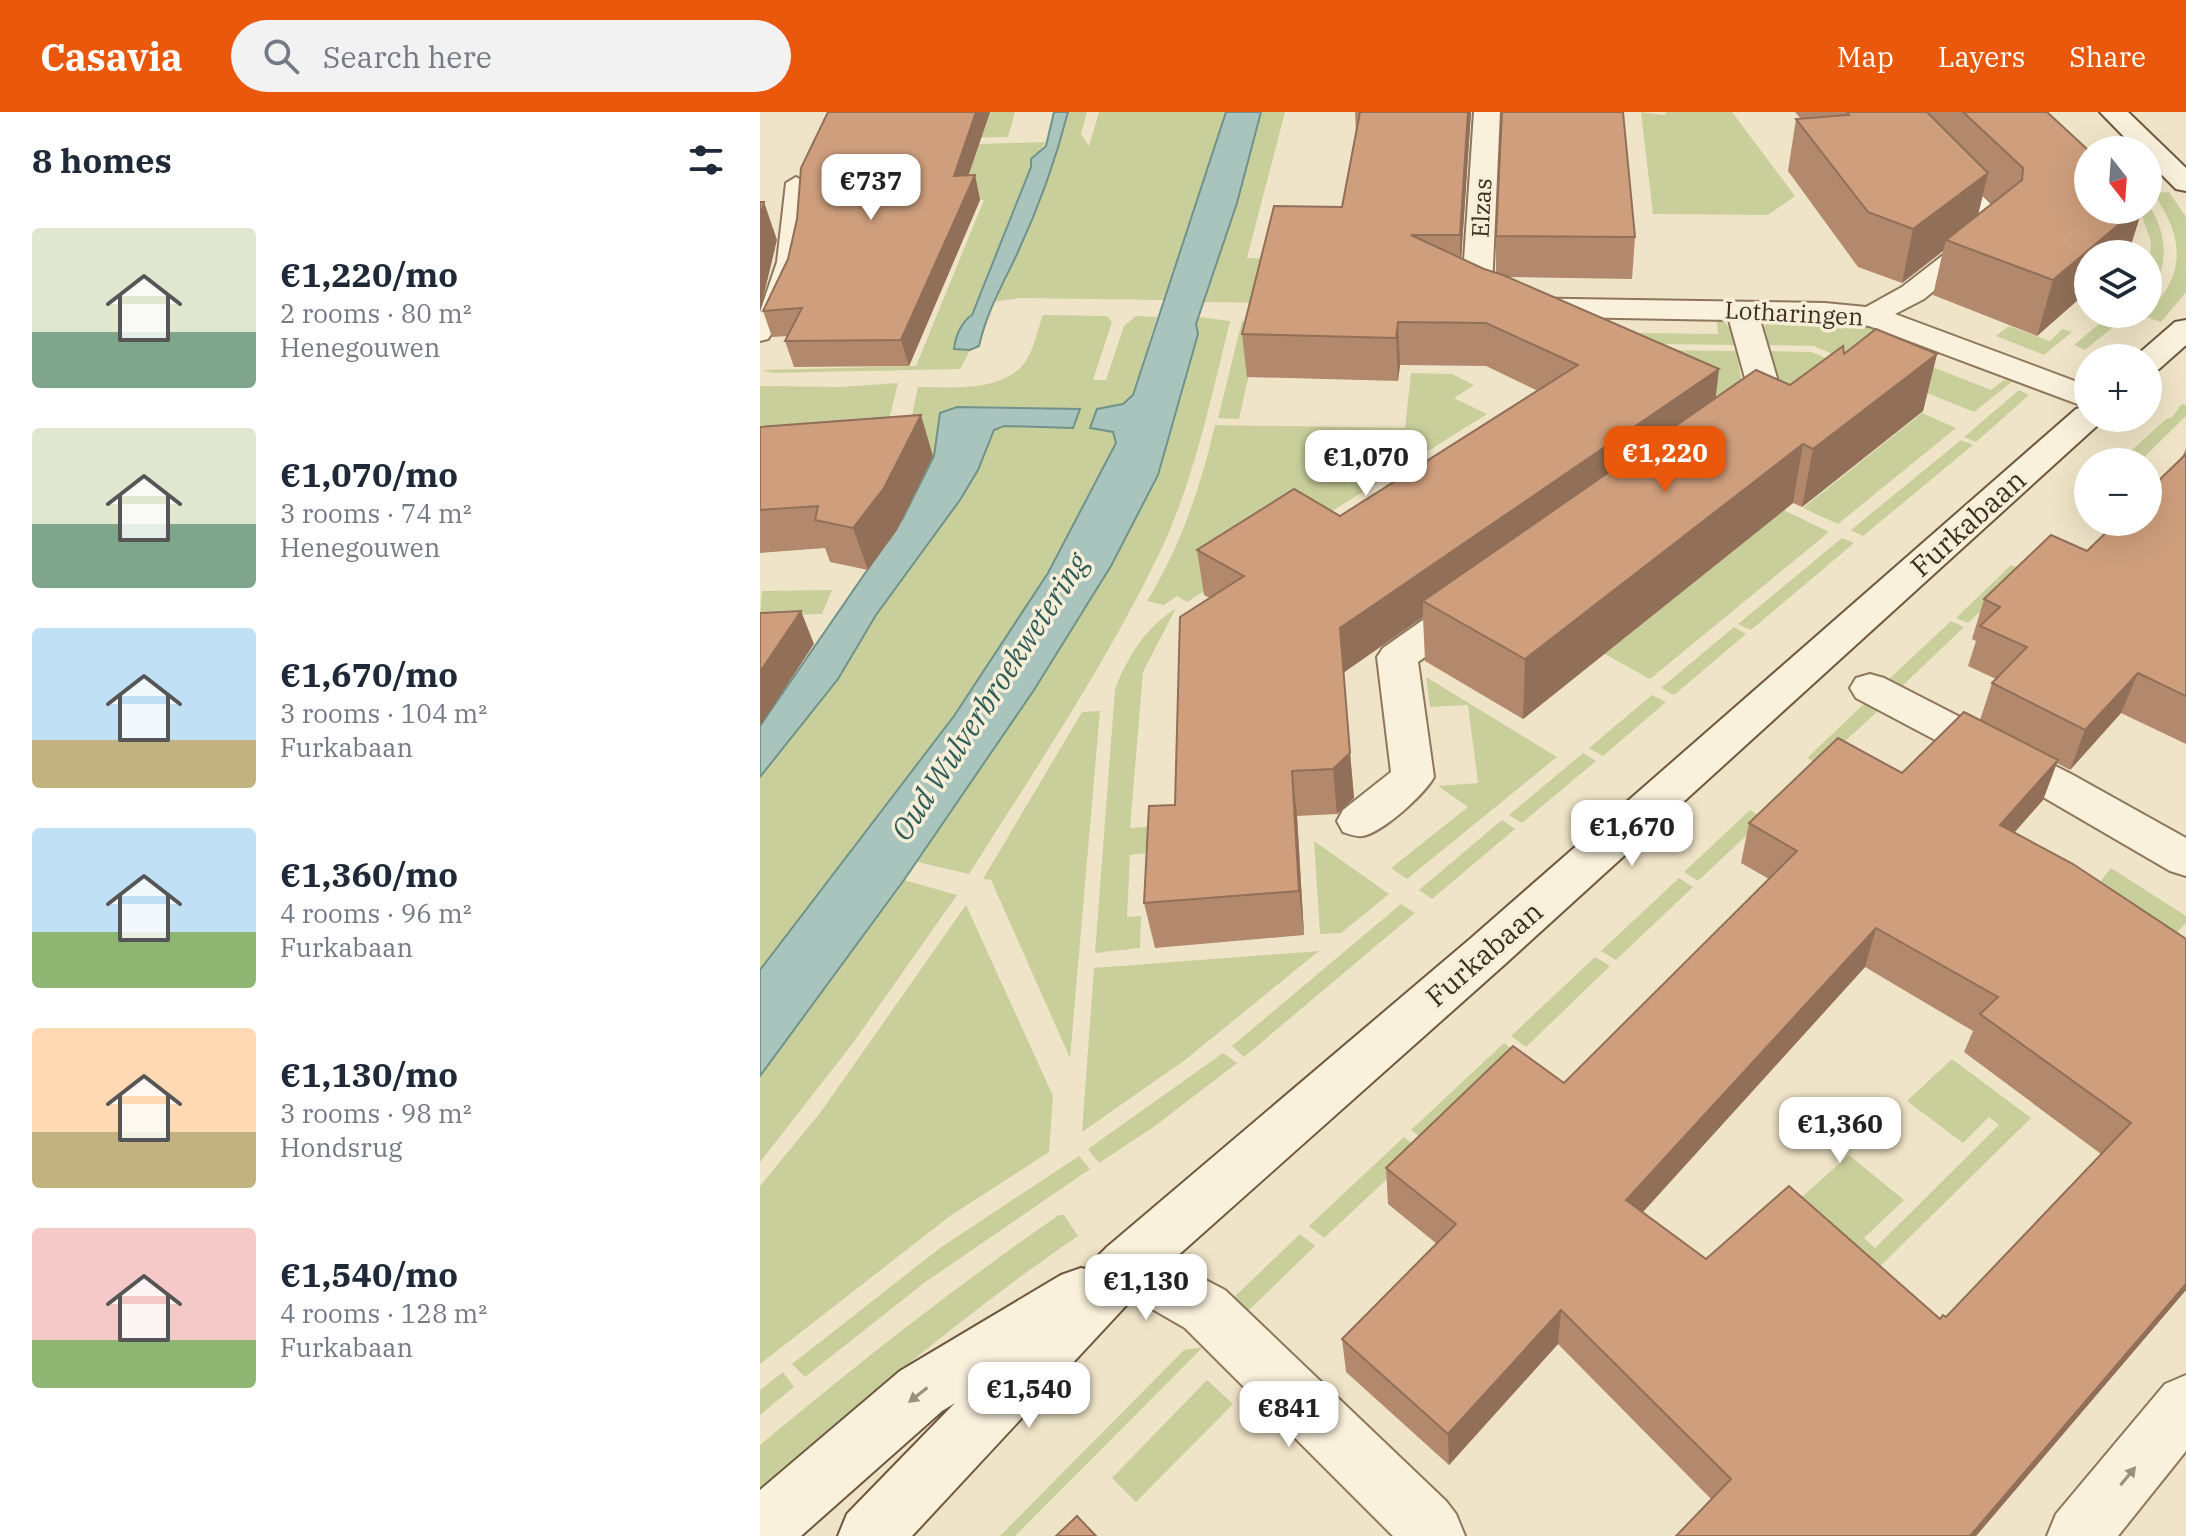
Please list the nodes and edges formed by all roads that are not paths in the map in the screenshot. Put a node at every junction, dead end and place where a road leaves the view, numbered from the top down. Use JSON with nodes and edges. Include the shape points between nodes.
{"nodes":[{"id":1,"x":1487,"y":112,"type":"edge"},
{"id":2,"x":2113,"y":112,"type":"edge"},
{"id":3,"x":1913,"y":143,"type":"edge"},
{"id":4,"x":2184,"y":178,"type":"edge"},
{"id":5,"x":796,"y":183,"type":"edge"},
{"id":6,"x":796,"y":211,"type":"junction"},
{"id":7,"x":772,"y":214,"type":"dead end"},
{"id":8,"x":1486,"y":300,"type":"joint"},
{"id":9,"x":1742,"y":311,"type":"junction"},
{"id":10,"x":1872,"y":317,"type":"junction"},
{"id":11,"x":2186,"y":329,"type":"edge"},
{"id":12,"x":760,"y":334,"type":"edge"},
{"id":13,"x":2162,"y":350,"type":"edge"},
{"id":14,"x":2074,"y":392,"type":"edge"},
{"id":15,"x":2074,"y":428,"type":"edge"},
{"id":16,"x":1705,"y":439,"type":"edge"},
{"id":17,"x":1500,"y":584,"type":"edge"},
{"id":18,"x":1870,"y":688,"type":"dead end"},
{"id":19,"x":1359,"y":821,"type":"dead end"},
{"id":20,"x":2186,"y":859,"type":"edge"},
{"id":21,"x":1127,"y":1265,"type":"junction"},
{"id":22,"x":2186,"y":1404,"type":"edge"},
{"id":23,"x":760,"y":1531,"type":"edge"},
{"id":24,"x":869,"y":1536,"type":"edge"},
{"id":25,"x":1434,"y":1536,"type":"edge"},
{"id":26,"x":2078,"y":1536,"type":"edge"}],
"edges":[{"from":1,"to":8,"type":"street","name":"Elzas","via":[[1477,290]]},
{"from":2,"to":4,"type":"street"},
{"from":3,"to":10,"type":"street","via":[[1992,221],[1992,231],[1913,293]]},
{"from":5,"to":6,"type":"lane"},
{"from":6,"to":7,"type":"lane"},
{"from":6,"to":12,"type":"lane","via":[[777,305]]},
{"from":8,"to":9,"type":"street","name":"Lotharingen","via":[[1541,308]]},
{"from":9,"to":10,"type":"street","name":"Lotharingen"},
{"from":9,"to":16,"type":"street","via":[[1761,378],[1759,400]]},
{"from":10,"to":14,"type":"street","name":"Lotharingen"},
{"from":11,"to":13,"type":"street"},
{"from":15,"to":21,"type":"street","name":"Furkabaan"},
{"from":17,"to":19,"type":"street","via":[[1397,657],[1413,777]]},
{"from":18,"to":20,"type":"street"},
{"from":21,"to":23,"type":"street","name":"Furkabaan","one_way":true,"via":[[921,1391]]},
{"from":21,"to":24,"type":"street","name":"Furkabaan"},
{"from":21,"to":25,"type":"street","via":[[1205,1309]]},
{"from":26,"to":22,"type":"street","one_way":true}]}
